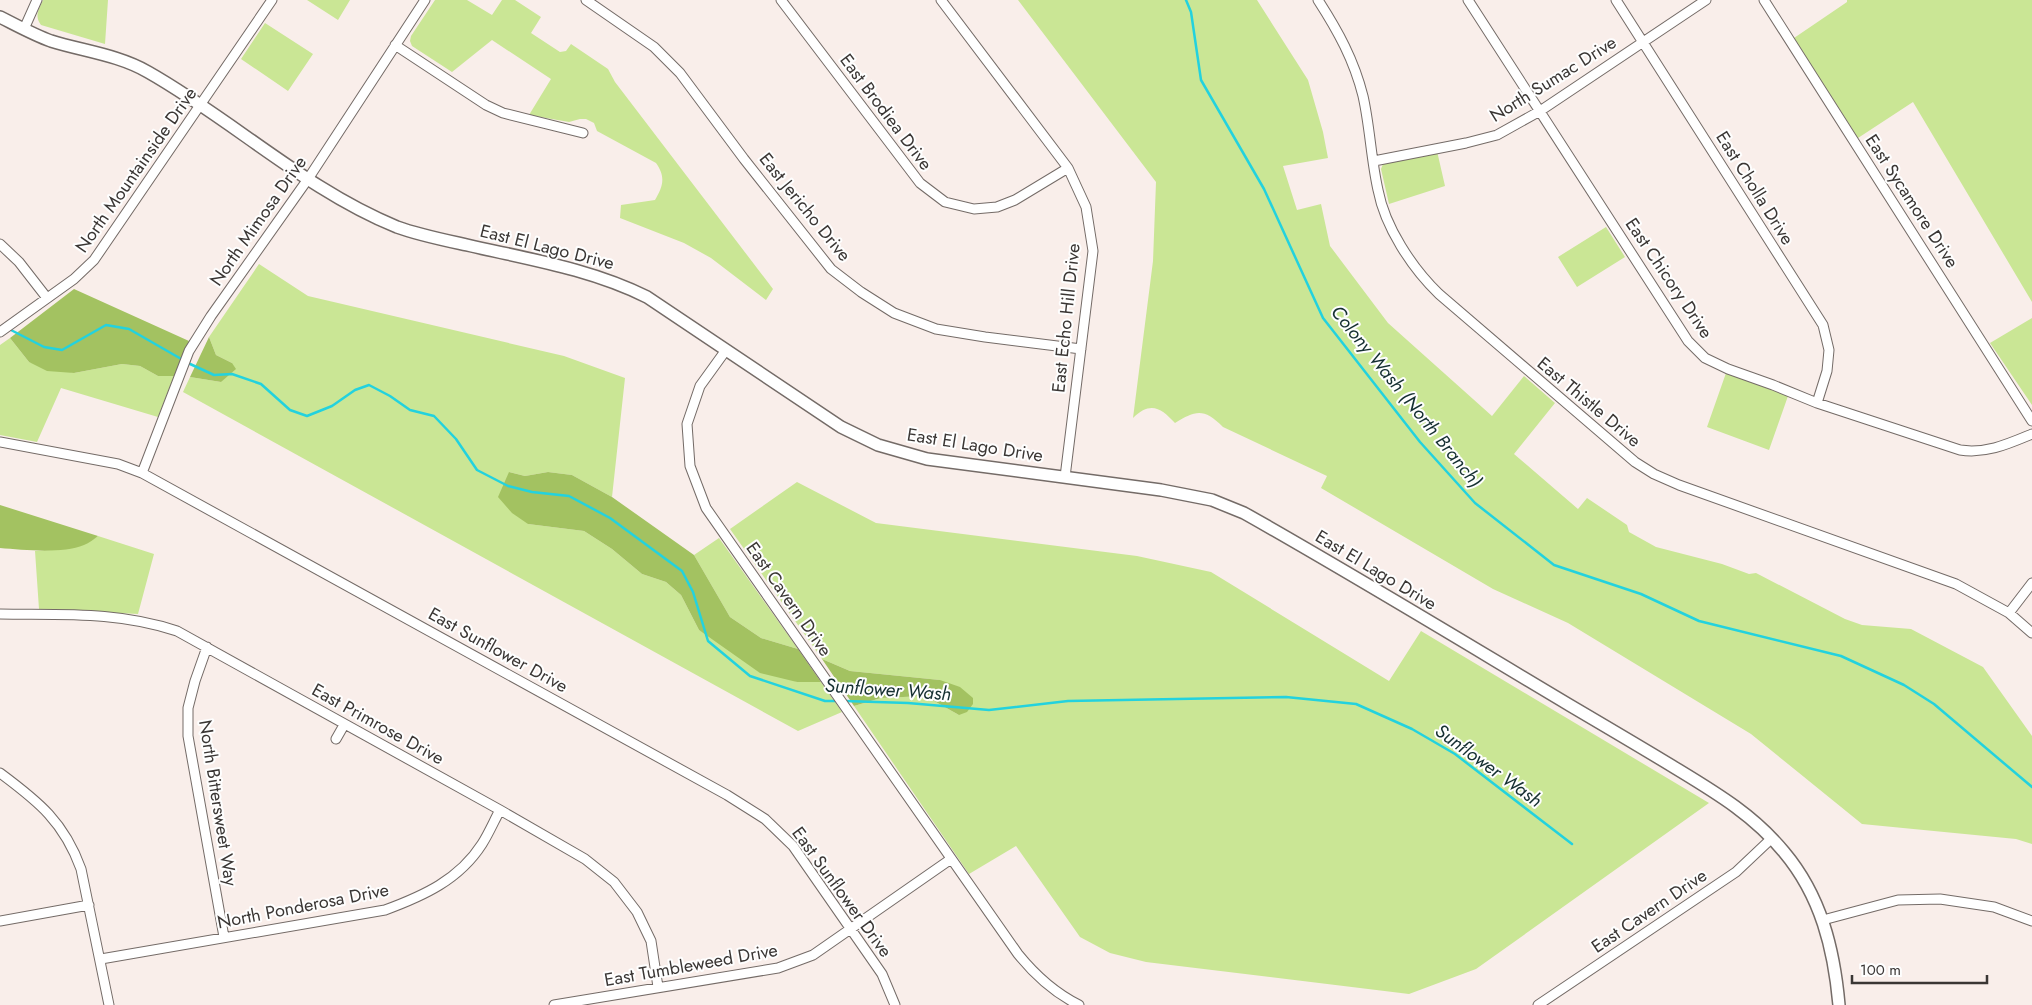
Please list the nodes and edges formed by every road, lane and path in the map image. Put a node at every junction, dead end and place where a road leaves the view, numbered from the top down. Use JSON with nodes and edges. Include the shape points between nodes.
{"nodes":[{"id":1,"x":37,"y":0,"type":"edge"},
{"id":2,"x":272,"y":0,"type":"edge"},
{"id":3,"x":425,"y":0,"type":"edge"},
{"id":4,"x":586,"y":0,"type":"edge"},
{"id":5,"x":781,"y":0,"type":"edge"},
{"id":6,"x":941,"y":0,"type":"edge"},
{"id":7,"x":1318,"y":0,"type":"edge"},
{"id":8,"x":1468,"y":0,"type":"edge"},
{"id":9,"x":1616,"y":0,"type":"edge"},
{"id":10,"x":1706,"y":0,"type":"edge"},
{"id":11,"x":1764,"y":0,"type":"edge"},
{"id":12,"x":0,"y":17,"type":"edge"},
{"id":13,"x":24,"y":29,"type":"junction"},
{"id":14,"x":1643,"y":42,"type":"junction"},
{"id":15,"x":395,"y":45,"type":"junction"},
{"id":16,"x":201,"y":105,"type":"junction"},
{"id":17,"x":1540,"y":111,"type":"junction"},
{"id":18,"x":583,"y":133,"type":"dead end"},
{"id":19,"x":1374,"y":160,"type":"junction"},
{"id":20,"x":1068,"y":168,"type":"junction"},
{"id":21,"x":308,"y":179,"type":"junction"},
{"id":22,"x":0,"y":244,"type":"edge"},
{"id":23,"x":47,"y":298,"type":"junction"},
{"id":24,"x":0,"y":332,"type":"edge"},
{"id":25,"x":1081,"y":349,"type":"junction"},
{"id":26,"x":726,"y":350,"type":"junction"},
{"id":27,"x":1817,"y":403,"type":"junction"},
{"id":28,"x":2032,"y":421,"type":"edge"},
{"id":29,"x":2032,"y":434,"type":"edge"},
{"id":30,"x":0,"y":442,"type":"edge"},
{"id":31,"x":142,"y":472,"type":"junction"},
{"id":32,"x":1065,"y":477,"type":"junction"},
{"id":33,"x":2032,"y":583,"type":"edge"},
{"id":34,"x":2010,"y":613,"type":"junction"},
{"id":35,"x":0,"y":614,"type":"edge"},
{"id":36,"x":2032,"y":634,"type":"edge"},
{"id":37,"x":207,"y":647,"type":"junction"},
{"id":38,"x":344,"y":725,"type":"junction"},
{"id":39,"x":336,"y":739,"type":"dead end"},
{"id":40,"x":0,"y":773,"type":"edge"},
{"id":41,"x":500,"y":810,"type":"junction"},
{"id":42,"x":1772,"y":838,"type":"junction"},
{"id":43,"x":951,"y":859,"type":"junction"},
{"id":44,"x":89,"y":906,"type":"junction"},
{"id":45,"x":1823,"y":920,"type":"junction"},
{"id":46,"x":2032,"y":921,"type":"edge"},
{"id":47,"x":0,"y":922,"type":"edge"},
{"id":48,"x":851,"y":930,"type":"junction"},
{"id":49,"x":224,"y":937,"type":"junction"},
{"id":50,"x":101,"y":959,"type":"junction"},
{"id":51,"x":658,"y":987,"type":"junction"},
{"id":52,"x":109,"y":1005,"type":"edge"},
{"id":53,"x":554,"y":1005,"type":"edge"},
{"id":54,"x":895,"y":1005,"type":"edge"},
{"id":55,"x":1079,"y":1005,"type":"edge"},
{"id":56,"x":1538,"y":1005,"type":"edge"},
{"id":57,"x":1839,"y":1005,"type":"edge"}],
"edges":[{"from":1,"to":13,"type":"street"},
{"from":2,"to":16,"type":"street","name":"North Mountainside Drive"},
{"from":3,"to":15,"type":"street","name":"North Mimosa Drive"},
{"from":4,"to":25,"type":"street","name":"East Jericho Drive","via":[[654,47],[680,73],[831,269],[861,292],[894,313],[936,329]]},
{"from":5,"to":20,"type":"street","name":"East Brodiea Drive","via":[[920,183],[945,202],[974,209],[997,207],[1015,200]]},
{"from":6,"to":20,"type":"street","name":"East Echo Hill Drive"},
{"from":7,"to":19,"type":"street","name":"East Thistle Drive","via":[[1350,54]]},
{"from":8,"to":17,"type":"street","name":"East Chicory Drive"},
{"from":9,"to":14,"type":"street","name":"East Cholla Drive"},
{"from":10,"to":14,"type":"street","name":"North Sumac Drive"},
{"from":11,"to":28,"type":"street","name":"East Sycamore Drive"},
{"from":12,"to":13,"type":"street","name":"East El Lago Drive"},
{"from":13,"to":16,"type":"street","name":"East El Lago Drive","via":[[145,70]]},
{"from":14,"to":17,"type":"street","name":"North Sumac Drive"},
{"from":14,"to":27,"type":"street","name":"East Cholla Drive","via":[[1823,325],[1829,350],[1827,372]]},
{"from":15,"to":18,"type":"street","via":[[502,113]]},
{"from":15,"to":21,"type":"street","name":"North Mimosa Drive"},
{"from":16,"to":21,"type":"street","name":"East El Lago Drive"},
{"from":16,"to":23,"type":"street","name":"North Mountainside Drive","via":[[94,260]]},
{"from":17,"to":19,"type":"street","name":"North Sumac Drive","via":[[1497,134]]},
{"from":17,"to":27,"type":"street","name":"East Chicory Drive","via":[[1696,350],[1728,369]]},
{"from":19,"to":34,"type":"street","name":"East Thistle Drive","via":[[1378,192],[1387,220],[1422,278],[1635,462],[1678,485],[1956,584]]},
{"from":20,"to":25,"type":"street","name":"East Echo Hill Drive","via":[[1086,207],[1093,251]]},
{"from":21,"to":26,"type":"street","name":"East El Lago Drive","via":[[399,228],[588,273],[630,288]]},
{"from":21,"to":31,"type":"street","name":"North Mimosa Drive","via":[[189,351]]},
{"from":22,"to":23,"type":"street","via":[[19,262]]},
{"from":23,"to":24,"type":"street","name":"North Mountainside Drive"},
{"from":25,"to":32,"type":"street","name":"East Echo Hill Drive"},
{"from":26,"to":32,"type":"street","name":"East El Lago Drive","via":[[841,427],[878,445],[927,459]]},
{"from":26,"to":43,"type":"street","name":"East Cavern Drive","via":[[700,386],[687,424],[690,466],[706,508]]},
{"from":27,"to":29,"type":"street","name":"East Chicory Drive","via":[[1971,452],[1992,449]]},
{"from":30,"to":31,"type":"street","name":"East Sunflower Drive","via":[[118,464]]},
{"from":31,"to":48,"type":"street","name":"East Sunflower Drive","via":[[765,818],[794,846]]},
{"from":32,"to":42,"type":"street","name":"East El Lago Drive","via":[[1212,500],[1244,513],[1721,796]]},
{"from":33,"to":34,"type":"street"},
{"from":34,"to":36,"type":"street","name":"East Thistle Drive"},
{"from":35,"to":37,"type":"street","name":"East Primrose Drive","via":[[113,616],[150,622],[177,631]]},
{"from":37,"to":38,"type":"street","name":"East Primrose Drive"},
{"from":37,"to":49,"type":"street","name":"North Bittersweet Way","via":[[188,708],[188,736]]},
{"from":38,"to":39,"type":"street"},
{"from":38,"to":41,"type":"street","name":"East Primrose Drive"},
{"from":40,"to":44,"type":"street","via":[[44,808],[61,827],[74,848]]},
{"from":41,"to":49,"type":"street","name":"North Ponderosa Drive","via":[[468,862],[455,875],[422,896],[385,910]]},
{"from":41,"to":51,"type":"street","name":"East Primrose Drive","via":[[585,859],[614,882],[637,912],[651,941]]},
{"from":42,"to":45,"type":"street","name":"East El Lago Drive","via":[[1796,866]]},
{"from":42,"to":56,"type":"street","name":"East Cavern Drive","via":[[1736,872]]},
{"from":43,"to":48,"type":"street","name":"East Tumbleweed Drive"},
{"from":43,"to":55,"type":"street","name":"East Cavern Drive","via":[[1033,973],[1064,998]]},
{"from":44,"to":47,"type":"street"},
{"from":44,"to":50,"type":"street"},
{"from":45,"to":46,"type":"street","via":[[1898,900],[1940,899],[1994,907]]},
{"from":45,"to":57,"type":"street","name":"East El Lago Drive","via":[[1835,964]]},
{"from":48,"to":51,"type":"street","name":"East Tumbleweed Drive","via":[[813,954],[778,968]]},
{"from":48,"to":54,"type":"street","name":"East Sunflower Drive","via":[[882,974]]},
{"from":49,"to":50,"type":"street","name":"North Ponderosa Drive"},
{"from":50,"to":52,"type":"street"},
{"from":51,"to":53,"type":"street","name":"East Tumbleweed Drive"}]}
